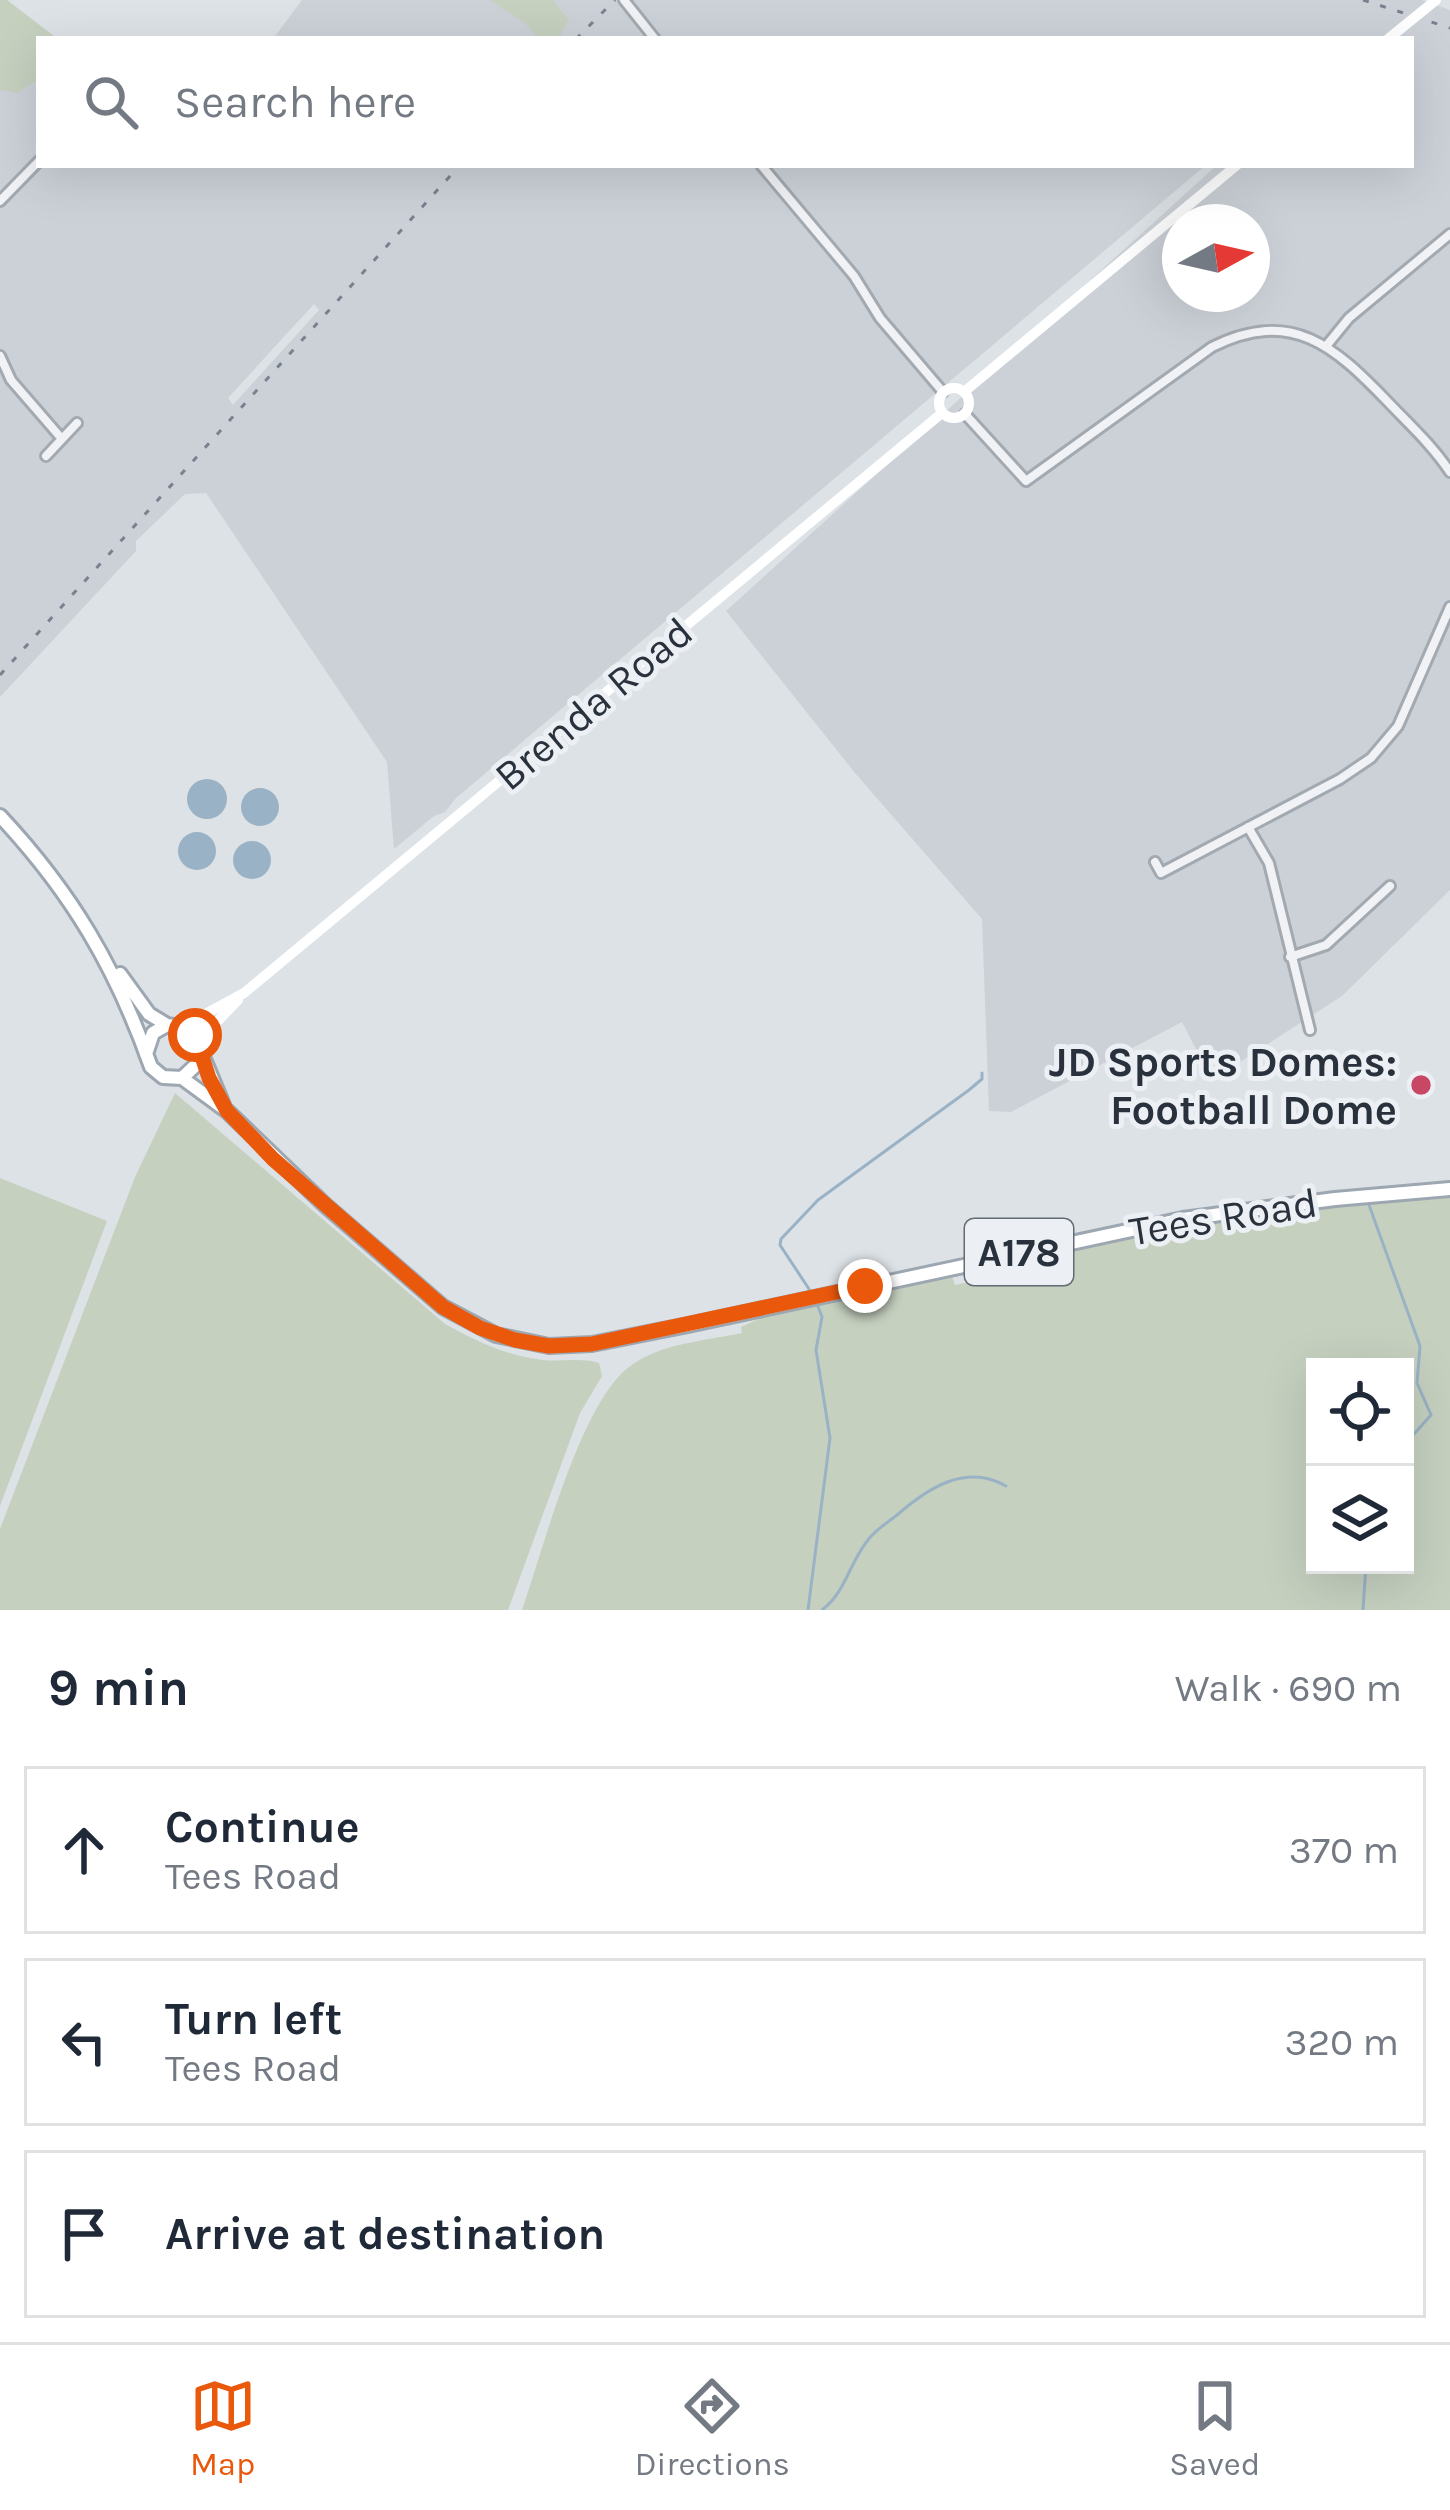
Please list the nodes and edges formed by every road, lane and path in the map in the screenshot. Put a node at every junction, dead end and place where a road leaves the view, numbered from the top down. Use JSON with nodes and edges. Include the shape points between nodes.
{"nodes":[{"id":1,"x":624,"y":0,"type":"edge"},
{"id":2,"x":1436,"y":0,"type":"edge"},
{"id":3,"x":653,"y":36,"type":"edge"},
{"id":4,"x":1392,"y":36,"type":"edge"},
{"id":5,"x":36,"y":164,"type":"edge"},
{"id":6,"x":763,"y":168,"type":"edge"},
{"id":7,"x":1234,"y":168,"type":"edge"},
{"id":8,"x":0,"y":201,"type":"edge"},
{"id":9,"x":1450,"y":234,"type":"edge"},
{"id":10,"x":1327,"y":345,"type":"junction"},
{"id":11,"x":0,"y":356,"type":"edge"},
{"id":12,"x":943,"y":392,"type":"junction"},
{"id":13,"x":964,"y":392,"type":"junction"},
{"id":14,"x":942,"y":413,"type":"junction"},
{"id":15,"x":965,"y":414,"type":"junction"},
{"id":16,"x":77,"y":423,"type":"dead end"},
{"id":17,"x":62,"y":439,"type":"junction"},
{"id":18,"x":46,"y":456,"type":"dead end"},
{"id":19,"x":1450,"y":472,"type":"edge"},
{"id":20,"x":1450,"y":607,"type":"edge"},
{"id":21,"x":0,"y":816,"type":"edge"},
{"id":22,"x":1248,"y":827,"type":"junction"},
{"id":23,"x":1155,"y":862,"type":"dead end"},
{"id":24,"x":1390,"y":886,"type":"dead end"},
{"id":25,"x":1290,"y":957,"type":"junction"},
{"id":26,"x":108,"y":961,"type":"junction"},
{"id":27,"x":244,"y":993,"type":"junction"},
{"id":28,"x":171,"y":1025,"type":"junction"},
{"id":29,"x":1310,"y":1030,"type":"dead end"},
{"id":30,"x":200,"y":1049,"type":"junction"},
{"id":31,"x":146,"y":1054,"type":"junction"},
{"id":32,"x":182,"y":1078,"type":"junction"},
{"id":33,"x":227,"y":1111,"type":"junction"},
{"id":34,"x":1450,"y":1189,"type":"edge"}],
"edges":[{"from":1,"to":3,"type":"street"},
{"from":2,"to":4,"type":"main road","bridge":true},
{"from":5,"to":8,"type":"street"},
{"from":6,"to":12,"type":"street"},
{"from":7,"to":13,"type":"main road"},
{"from":9,"to":10,"type":"street"},
{"from":10,"to":15,"type":"street","via":[[1286,331],[1227,339],[1026,481]]},
{"from":10,"to":19,"type":"street"},
{"from":11,"to":17,"type":"street","via":[[10,380]]},
{"from":12,"to":13,"type":"main road"},
{"from":12,"to":14,"type":"main road"},
{"from":13,"to":15,"type":"main road"},
{"from":14,"to":15,"type":"main road"},
{"from":14,"to":27,"type":"main road","name":"Brenda Road"},
{"from":16,"to":17,"type":"street"},
{"from":17,"to":18,"type":"street"},
{"from":20,"to":22,"type":"street","via":[[1384,747]]},
{"from":21,"to":26,"type":"main road","number":"A178"},
{"from":22,"to":23,"type":"street","via":[[1161,873]]},
{"from":22,"to":25,"type":"street","via":[[1269,863]]},
{"from":24,"to":25,"type":"street","via":[[1327,945]]},
{"from":25,"to":29,"type":"street"},
{"from":26,"to":28,"type":"main road","number":"A178","via":[[148,1014]]},
{"from":26,"to":31,"type":"main road","number":"A178"},
{"from":27,"to":28,"type":"main road","name":"Brenda Road"},
{"from":27,"to":30,"type":"main road","name":"Brenda Road"},
{"from":28,"to":30,"type":"main road","number":"A178","via":[[195,1035]]},
{"from":28,"to":31,"type":"main road","via":[[153,1033]]},
{"from":30,"to":32,"type":"main road"},
{"from":30,"to":33,"type":"main road","name":"Tees Road","number":"A178"},
{"from":31,"to":32,"type":"main road","number":"A178","via":[[157,1073]]},
{"from":32,"to":33,"type":"main road","name":"Tees Road","number":"A178"},
{"from":33,"to":34,"type":"main road","name":"Tees Road","number":"A178","via":[[443,1307],[496,1335],[549,1346],[688,1325],[1183,1219]]}]}
